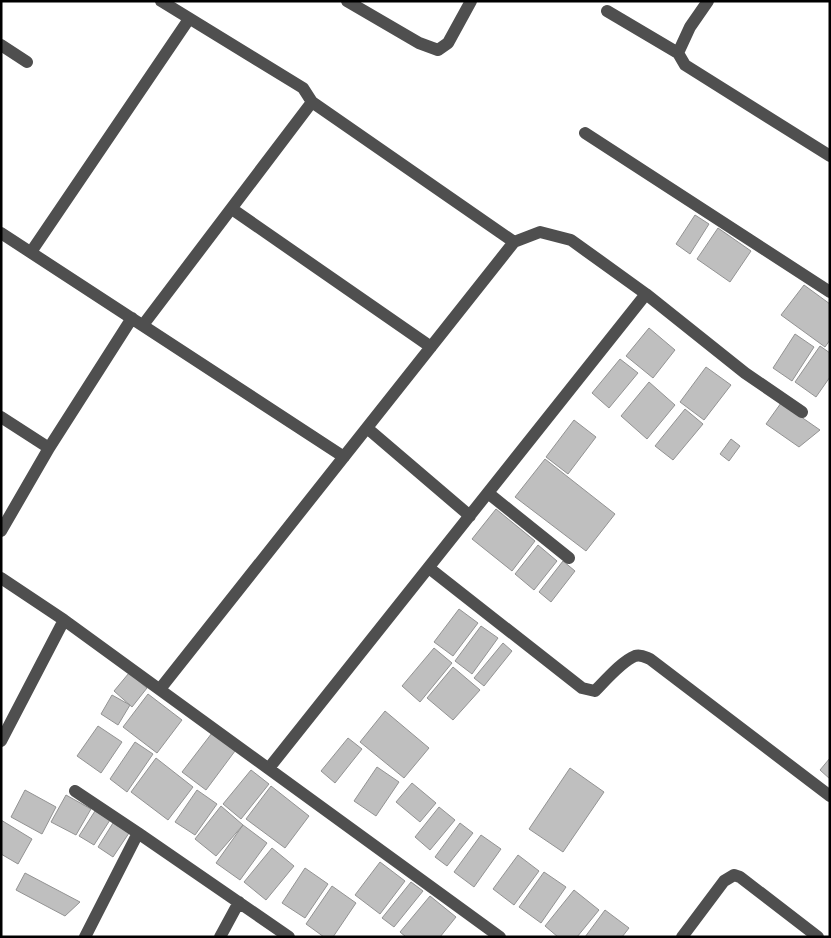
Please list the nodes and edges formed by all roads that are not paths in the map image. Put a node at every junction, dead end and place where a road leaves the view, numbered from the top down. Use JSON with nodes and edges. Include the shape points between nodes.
{"nodes":[{"id":1,"x":161,"y":1,"type":"edge"},
{"id":2,"x":347,"y":1,"type":"edge"},
{"id":3,"x":471,"y":1,"type":"edge"},
{"id":4,"x":708,"y":1,"type":"edge"},
{"id":5,"x":606,"y":11,"type":"dead end"},
{"id":6,"x":189,"y":19,"type":"junction"},
{"id":7,"x":1,"y":45,"type":"edge"},
{"id":8,"x":678,"y":54,"type":"junction"},
{"id":9,"x":26,"y":62,"type":"dead end"},
{"id":10,"x":312,"y":102,"type":"junction"},
{"id":11,"x":586,"y":134,"type":"dead end"},
{"id":12,"x":830,"y":156,"type":"edge"},
{"id":13,"x":232,"y":209,"type":"junction"},
{"id":14,"x":1,"y":233,"type":"edge"},
{"id":15,"x":514,"y":242,"type":"junction"},
{"id":16,"x":31,"y":252,"type":"junction"},
{"id":17,"x":830,"y":292,"type":"edge"},
{"id":18,"x":646,"y":294,"type":"junction"},
{"id":19,"x":137,"y":322,"type":"junction"},
{"id":20,"x":431,"y":347,"type":"junction"},
{"id":21,"x":802,"y":412,"type":"dead end"},
{"id":22,"x":1,"y":417,"type":"edge"},
{"id":23,"x":367,"y":428,"type":"junction"},
{"id":24,"x":49,"y":448,"type":"junction"},
{"id":25,"x":344,"y":457,"type":"junction"},
{"id":26,"x":488,"y":493,"type":"junction"},
{"id":27,"x":470,"y":516,"type":"junction"},
{"id":28,"x":1,"y":531,"type":"edge"},
{"id":29,"x":569,"y":558,"type":"dead end"},
{"id":30,"x":429,"y":568,"type":"junction"},
{"id":31,"x":1,"y":578,"type":"edge"},
{"id":32,"x":64,"y":620,"type":"junction"},
{"id":33,"x":160,"y":689,"type":"junction"},
{"id":34,"x":1,"y":741,"type":"edge"},
{"id":35,"x":269,"y":768,"type":"junction"},
{"id":36,"x":75,"y":791,"type":"dead end"},
{"id":37,"x":830,"y":796,"type":"edge"},
{"id":38,"x":138,"y":833,"type":"junction"},
{"id":39,"x":239,"y":902,"type":"junction"},
{"id":40,"x":85,"y":937,"type":"edge"},
{"id":41,"x":220,"y":937,"type":"edge"},
{"id":42,"x":289,"y":937,"type":"edge"},
{"id":43,"x":500,"y":937,"type":"edge"},
{"id":44,"x":682,"y":937,"type":"edge"},
{"id":45,"x":818,"y":937,"type":"edge"}],
"edges":[{"from":1,"to":6,"type":"street"},
{"from":2,"to":3,"type":"street","via":[[419,43],[438,50],[448,44]]},
{"from":4,"to":8,"type":"street","via":[[690,27]]},
{"from":5,"to":8,"type":"street"},
{"from":6,"to":10,"type":"street","via":[[303,88]]},
{"from":6,"to":16,"type":"street"},
{"from":7,"to":9,"type":"street"},
{"from":8,"to":12,"type":"street","via":[[685,65]]},
{"from":10,"to":13,"type":"street"},
{"from":10,"to":15,"type":"street"},
{"from":11,"to":17,"type":"street"},
{"from":13,"to":19,"type":"street"},
{"from":13,"to":20,"type":"street"},
{"from":14,"to":16,"type":"street"},
{"from":15,"to":18,"type":"street","via":[[540,232],[571,240]]},
{"from":15,"to":20,"type":"street"},
{"from":16,"to":19,"type":"street"},
{"from":18,"to":21,"type":"street","via":[[745,373]]},
{"from":18,"to":26,"type":"street"},
{"from":19,"to":24,"type":"street"},
{"from":19,"to":25,"type":"street"},
{"from":20,"to":23,"type":"street"},
{"from":22,"to":24,"type":"street"},
{"from":23,"to":25,"type":"street"},
{"from":23,"to":27,"type":"street"},
{"from":24,"to":28,"type":"street"},
{"from":25,"to":33,"type":"street"},
{"from":26,"to":27,"type":"street"},
{"from":26,"to":29,"type":"street"},
{"from":27,"to":30,"type":"street"},
{"from":30,"to":35,"type":"street"},
{"from":30,"to":37,"type":"street","via":[[582,688],[595,691],[635,656],[650,659]]},
{"from":31,"to":32,"type":"street"},
{"from":32,"to":33,"type":"street"},
{"from":32,"to":34,"type":"street"},
{"from":33,"to":35,"type":"street"},
{"from":35,"to":43,"type":"street"},
{"from":36,"to":38,"type":"street"},
{"from":38,"to":39,"type":"street"},
{"from":38,"to":40,"type":"street"},
{"from":39,"to":41,"type":"street"},
{"from":39,"to":42,"type":"street"},
{"from":44,"to":45,"type":"street","via":[[724,881],[734,876]]}]}
